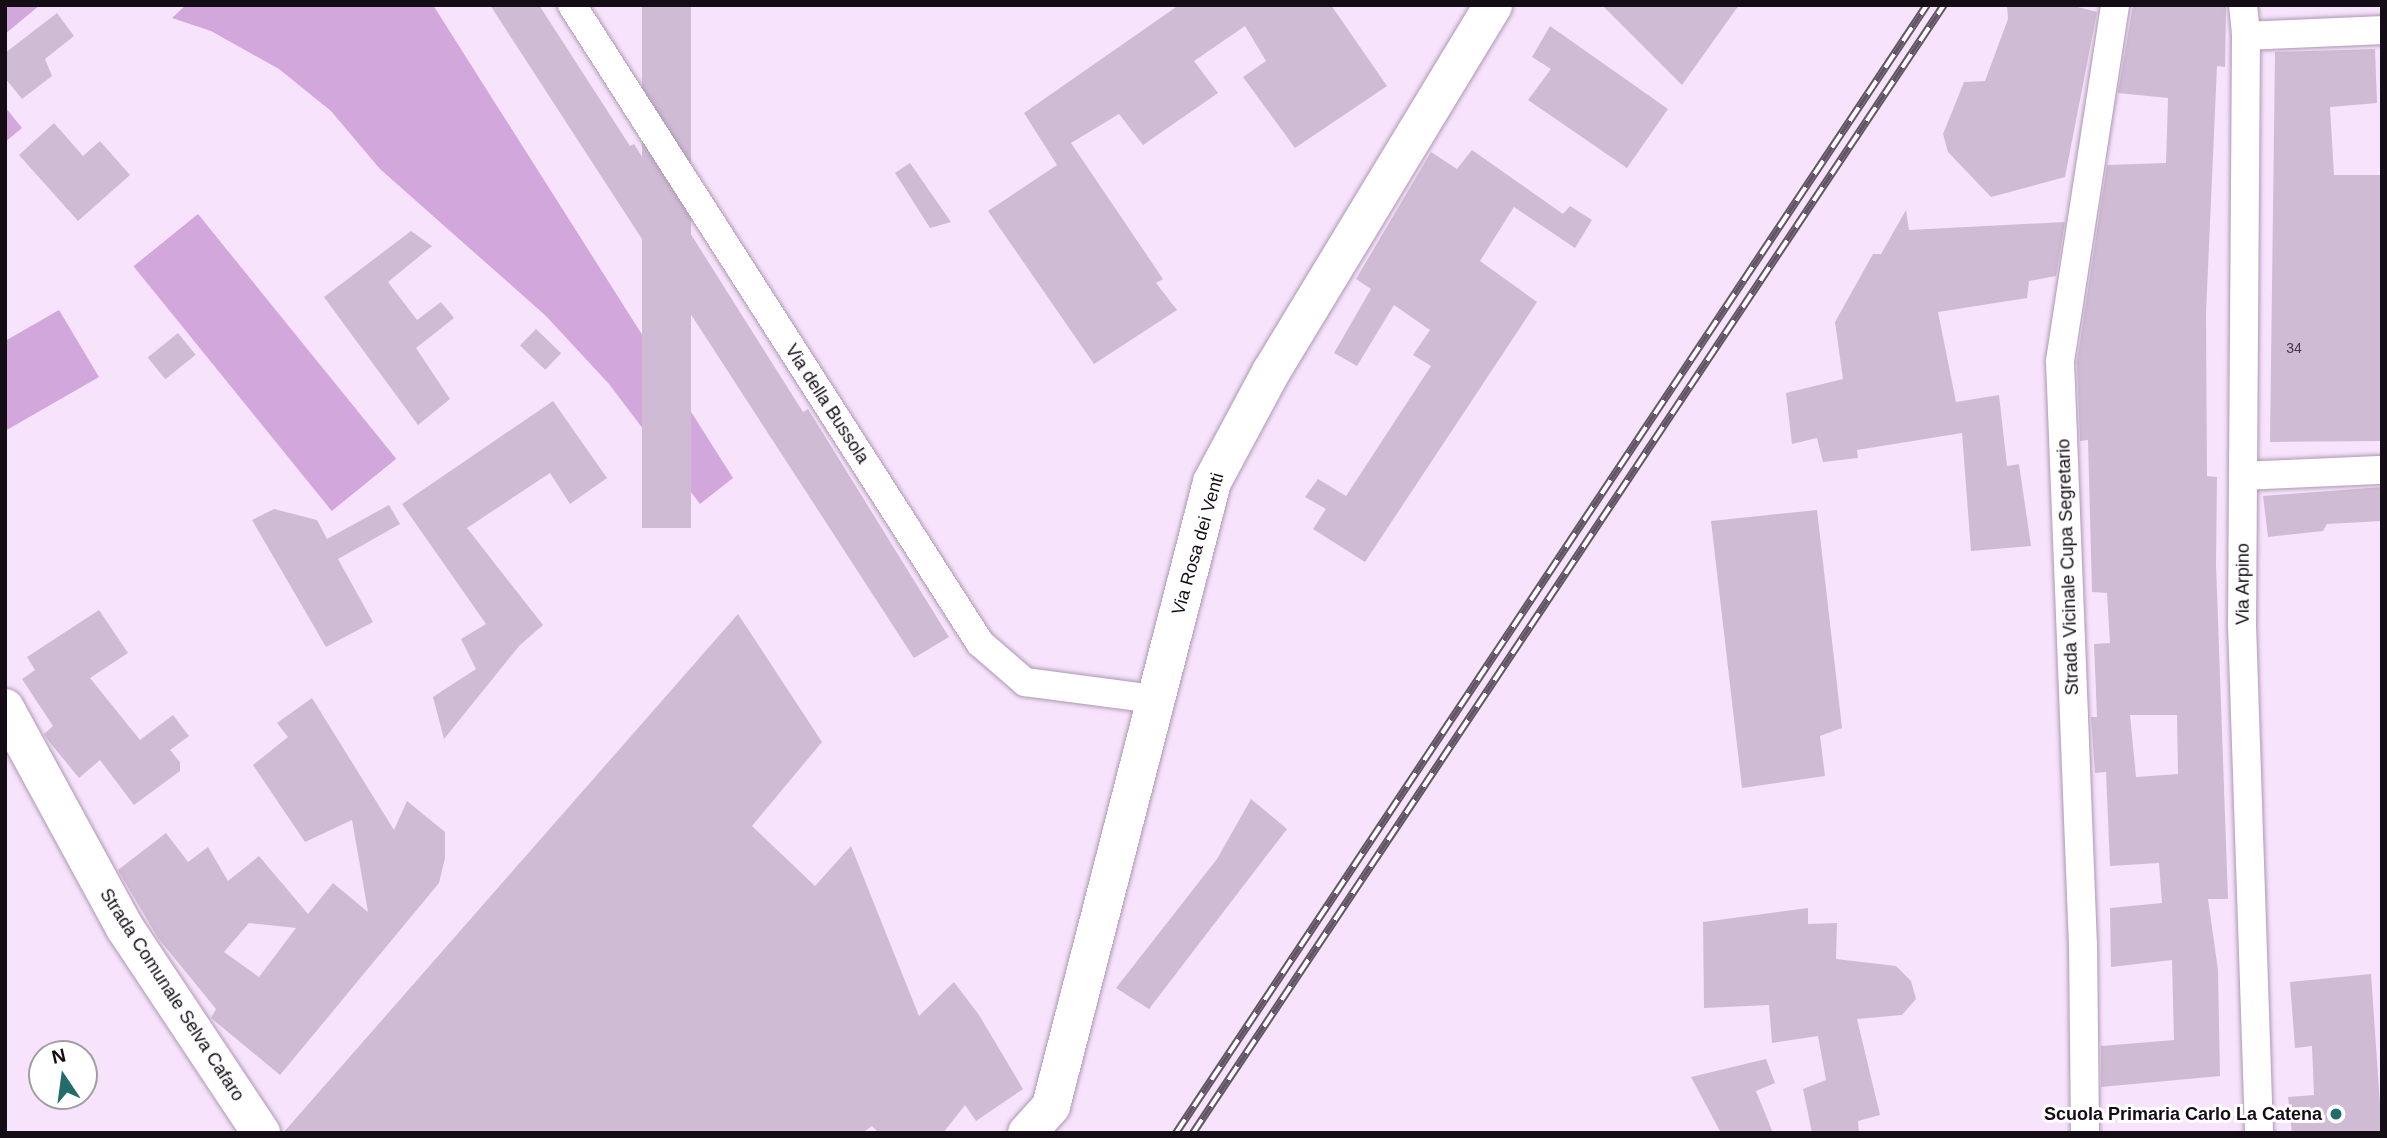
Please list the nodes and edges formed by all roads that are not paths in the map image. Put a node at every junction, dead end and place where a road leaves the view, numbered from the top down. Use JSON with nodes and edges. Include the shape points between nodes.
{"nodes":[{"id":1,"x":572,"y":5,"type":"edge"},
{"id":2,"x":1493,"y":5,"type":"edge"},
{"id":3,"x":2115,"y":5,"type":"edge"},
{"id":4,"x":2243,"y":5,"type":"edge"},
{"id":5,"x":2382,"y":30,"type":"edge"},
{"id":6,"x":2246,"y":36,"type":"junction"},
{"id":7,"x":2382,"y":470,"type":"edge"},
{"id":8,"x":2243,"y":476,"type":"junction"},
{"id":9,"x":1155,"y":699,"type":"junction"},
{"id":10,"x":5,"y":708,"type":"edge"},
{"id":11,"x":261,"y":1133,"type":"edge"},
{"id":12,"x":1027,"y":1133,"type":"edge"},
{"id":13,"x":2085,"y":1133,"type":"edge"},
{"id":14,"x":2259,"y":1133,"type":"edge"}],
"edges":[{"from":1,"to":9,"type":"street","name":"Via della Bussola","via":[[980,643],[1025,682]]},
{"from":2,"to":9,"type":"street","name":"Via Rosa dei Venti","via":[[1271,372],[1212,482]]},
{"from":3,"to":13,"type":"street","name":"Strada Vicinale Cupa Segretario","via":[[2060,361],[2083,946]]},
{"from":4,"to":6,"type":"street","name":"Via Arpino"},
{"from":5,"to":6,"type":"street"},
{"from":6,"to":8,"type":"street","name":"Via Arpino"},
{"from":7,"to":8,"type":"street"},
{"from":8,"to":14,"type":"street","name":"Via Arpino","via":[[2242,625]]},
{"from":9,"to":12,"type":"street","name":"Via Rosa dei Venti","via":[[1051,1106]]},
{"from":10,"to":11,"type":"street","name":"Strada Comunale Selva Cafaro","via":[[125,928]]}]}
